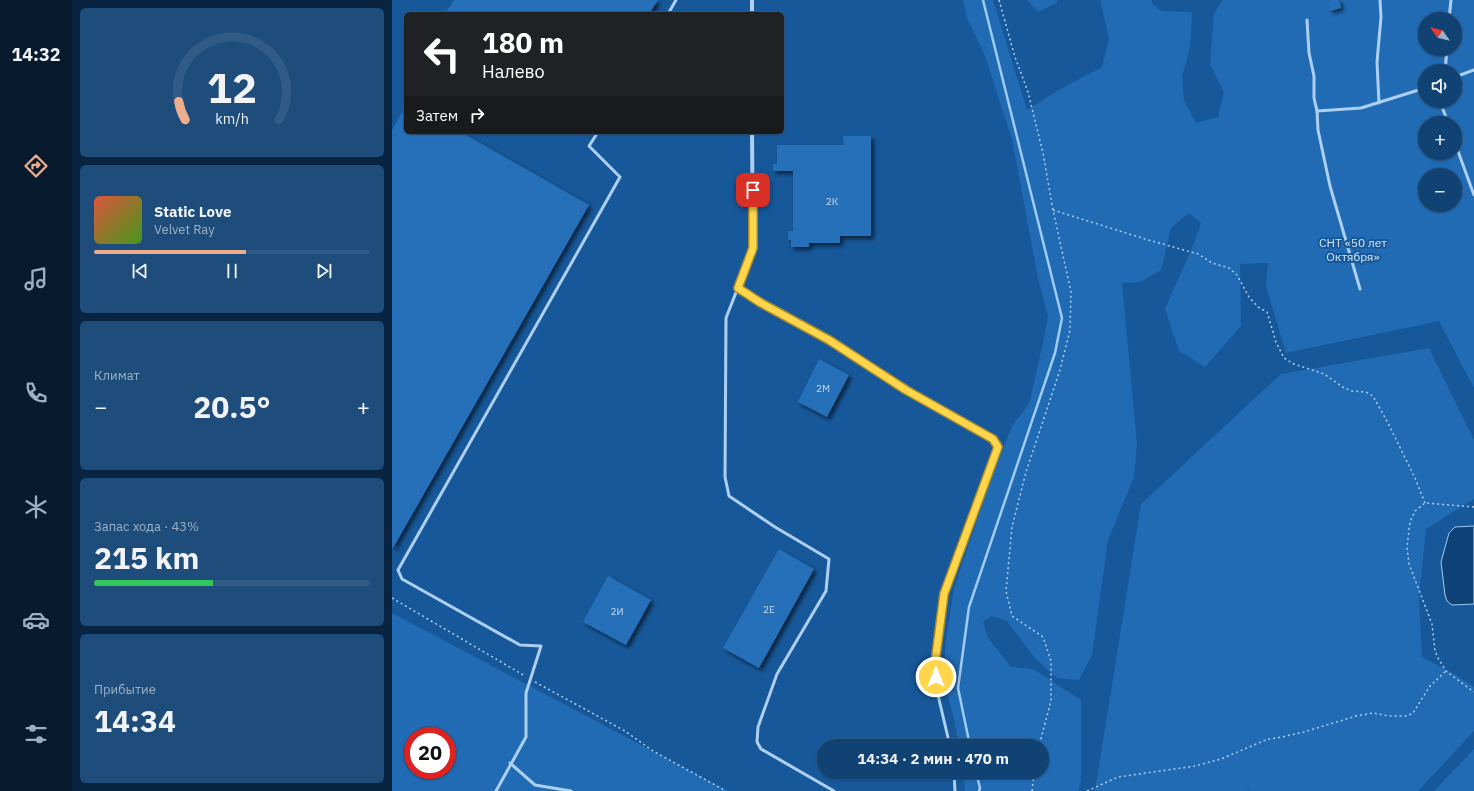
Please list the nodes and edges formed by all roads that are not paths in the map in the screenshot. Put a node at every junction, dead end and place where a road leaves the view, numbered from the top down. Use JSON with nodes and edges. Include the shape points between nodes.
{"nodes":[{"id":1,"x":676,"y":0,"type":"edge"},
{"id":2,"x":752,"y":0,"type":"edge"},
{"id":3,"x":1380,"y":0,"type":"edge"},
{"id":4,"x":1451,"y":0,"type":"edge"},
{"id":5,"x":669,"y":12,"type":"edge"},
{"id":6,"x":752,"y":12,"type":"edge"},
{"id":7,"x":1450,"y":12,"type":"edge"},
{"id":8,"x":1307,"y":20,"type":"dead end"},
{"id":9,"x":1474,"y":70,"type":"edge"},
{"id":10,"x":1462,"y":74,"type":"edge"},
{"id":11,"x":1418,"y":90,"type":"edge"},
{"id":12,"x":1379,"y":103,"type":"junction"},
{"id":13,"x":1317,"y":111,"type":"junction"},
{"id":14,"x":597,"y":134,"type":"edge"},
{"id":15,"x":752,"y":134,"type":"edge"},
{"id":16,"x":1461,"y":160,"type":"edge"},
{"id":17,"x":1474,"y":195,"type":"edge"},
{"id":18,"x":753,"y":248,"type":"joint"},
{"id":19,"x":738,"y":288,"type":"junction"},
{"id":20,"x":1360,"y":289,"type":"dead end"},
{"id":21,"x":948,"y":739,"type":"edge"},
{"id":22,"x":510,"y":763,"type":"junction"},
{"id":23,"x":954,"y":779,"type":"edge"},
{"id":24,"x":496,"y":791,"type":"edge"},
{"id":25,"x":571,"y":791,"type":"edge"},
{"id":26,"x":834,"y":791,"type":"edge"},
{"id":27,"x":955,"y":791,"type":"edge"}],
"edges":[{"from":1,"to":5,"type":"lane"},
{"from":2,"to":6,"type":"street"},
{"from":3,"to":12,"type":"lane"},
{"from":4,"to":7,"type":"lane"},
{"from":8,"to":13,"type":"lane"},
{"from":9,"to":10,"type":"lane"},
{"from":11,"to":12,"type":"lane"},
{"from":12,"to":13,"type":"lane","via":[[1361,108]]},
{"from":13,"to":20,"type":"lane","via":[[1318,130],[1330,186]]},
{"from":14,"to":22,"type":"lane","via":[[589,146],[620,177],[398,570],[402,579],[520,645],[540,646],[526,693],[526,737]]},
{"from":15,"to":18,"type":"street"},
{"from":16,"to":17,"type":"lane"},
{"from":18,"to":19,"type":"lane"},
{"from":19,"to":21,"type":"lane","via":[[829,340],[906,390],[993,439],[998,447],[944,594],[935,663],[936,692]]},
{"from":19,"to":26,"type":"lane","via":[[726,318],[725,477],[729,496],[829,559],[826,591],[777,674],[758,727],[757,742],[761,749]]},
{"from":22,"to":24,"type":"lane"},
{"from":22,"to":25,"type":"lane","via":[[536,785]]},
{"from":23,"to":27,"type":"lane"}]}
